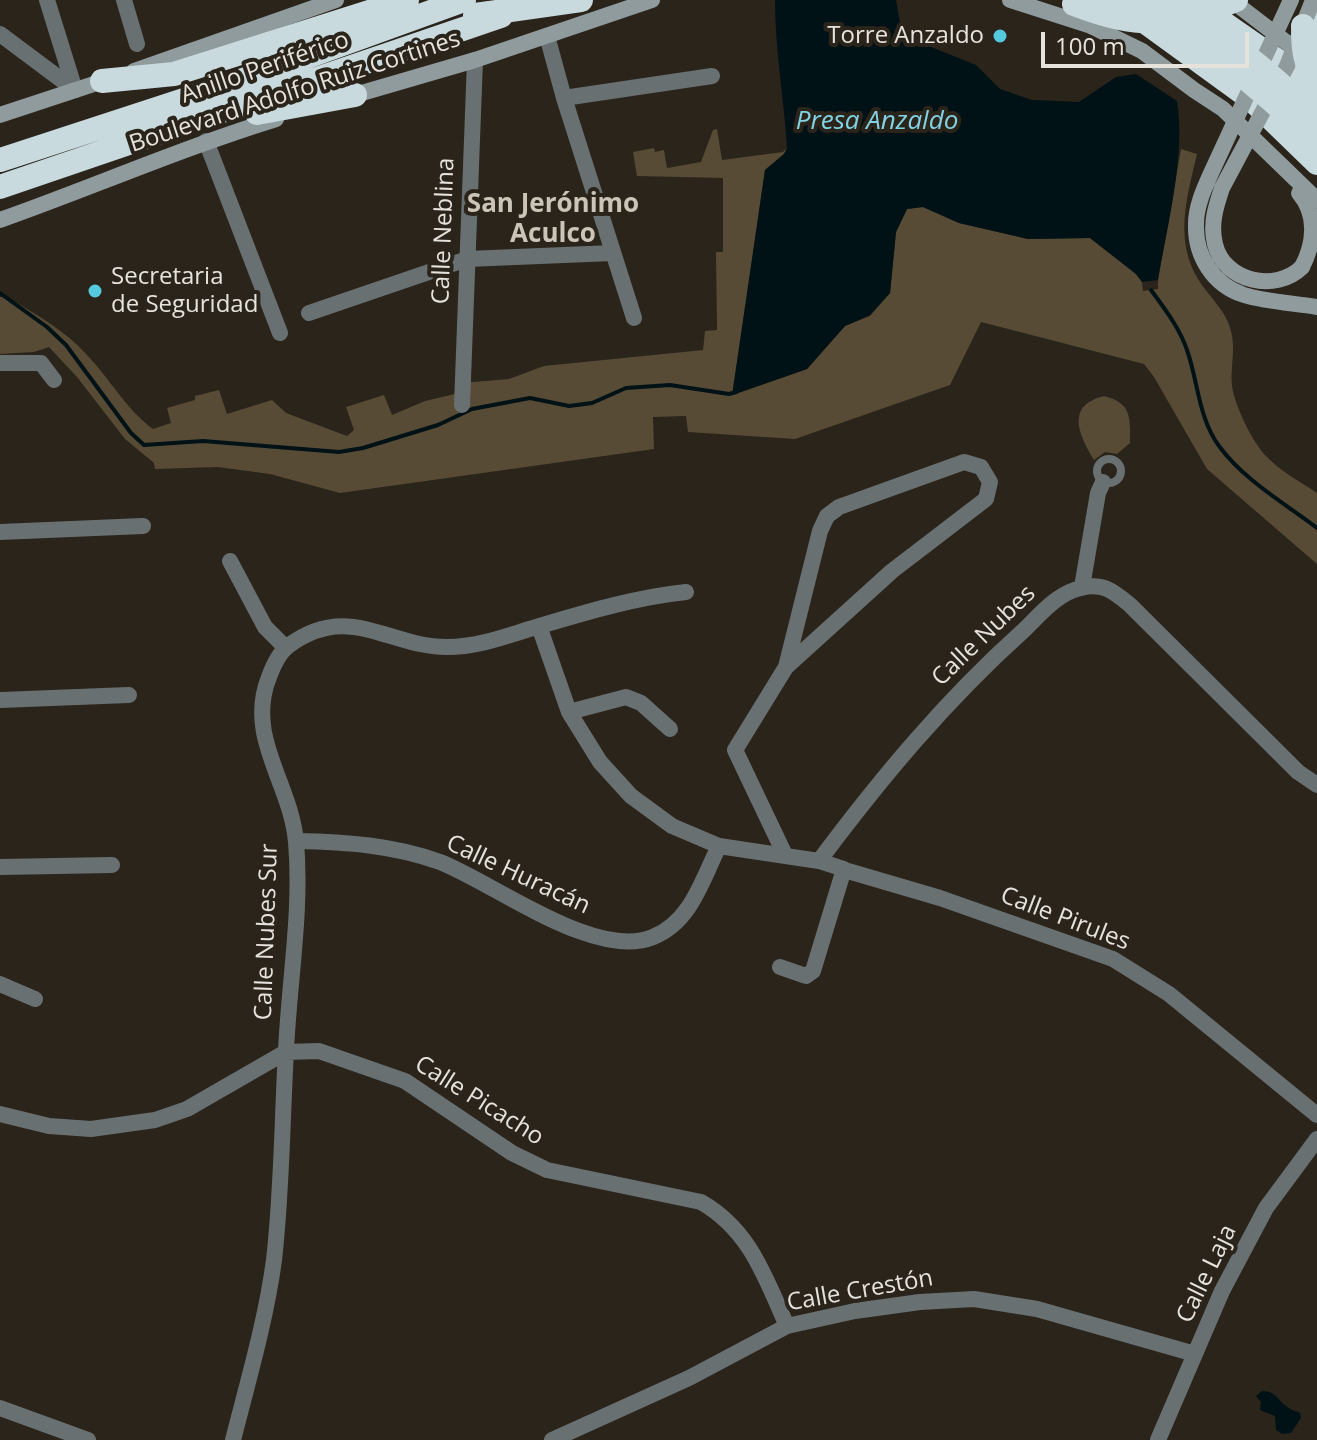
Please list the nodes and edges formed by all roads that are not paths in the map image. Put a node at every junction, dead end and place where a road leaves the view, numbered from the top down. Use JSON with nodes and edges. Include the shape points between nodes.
{"nodes":[{"id":1,"x":47,"y":0,"type":"edge"},
{"id":2,"x":124,"y":0,"type":"edge"},
{"id":3,"x":336,"y":0,"type":"edge"},
{"id":4,"x":407,"y":0,"type":"edge"},
{"id":5,"x":441,"y":0,"type":"edge"},
{"id":6,"x":521,"y":0,"type":"edge"},
{"id":7,"x":547,"y":0,"type":"edge"},
{"id":8,"x":581,"y":0,"type":"edge"},
{"id":9,"x":652,"y":0,"type":"edge"},
{"id":10,"x":1010,"y":0,"type":"edge"},
{"id":11,"x":1101,"y":0,"type":"edge"},
{"id":12,"x":1126,"y":0,"type":"edge"},
{"id":13,"x":1163,"y":0,"type":"edge"},
{"id":14,"x":1190,"y":0,"type":"edge"},
{"id":15,"x":1207,"y":0,"type":"edge"},
{"id":16,"x":1233,"y":0,"type":"edge"},
{"id":17,"x":1291,"y":0,"type":"edge"},
{"id":18,"x":1313,"y":0,"type":"edge"},
{"id":19,"x":1069,"y":2,"type":"edge"},
{"id":20,"x":297,"y":6,"type":"edge"},
{"id":21,"x":469,"y":8,"type":"edge"},
{"id":22,"x":1310,"y":21,"type":"edge"},
{"id":23,"x":1234,"y":29,"type":"junction"},
{"id":24,"x":0,"y":34,"type":"edge"},
{"id":25,"x":547,"y":36,"type":"junction"},
{"id":26,"x":137,"y":44,"type":"dead end"},
{"id":27,"x":475,"y":60,"type":"junction"},
{"id":28,"x":1317,"y":65,"type":"edge"},
{"id":29,"x":712,"y":76,"type":"dead end"},
{"id":30,"x":102,"y":81,"type":"junction"},
{"id":31,"x":1317,"y":82,"type":"edge"},
{"id":32,"x":75,"y":90,"type":"junction"},
{"id":33,"x":1317,"y":94,"type":"edge"},
{"id":34,"x":355,"y":95,"type":"junction"},
{"id":35,"x":564,"y":98,"type":"junction"},
{"id":36,"x":0,"y":115,"type":"edge"},
{"id":37,"x":1317,"y":119,"type":"edge"},
{"id":38,"x":176,"y":128,"type":"junction"},
{"id":39,"x":206,"y":141,"type":"junction"},
{"id":40,"x":1317,"y":143,"type":"edge"},
{"id":41,"x":1264,"y":147,"type":"junction"},
{"id":42,"x":0,"y":148,"type":"edge"},
{"id":43,"x":0,"y":160,"type":"edge"},
{"id":44,"x":1317,"y":163,"type":"edge"},
{"id":45,"x":0,"y":177,"type":"edge"},
{"id":46,"x":0,"y":187,"type":"edge"},
{"id":47,"x":1317,"y":200,"type":"edge"},
{"id":48,"x":0,"y":220,"type":"edge"},
{"id":49,"x":613,"y":253,"type":"junction"},
{"id":50,"x":467,"y":259,"type":"junction"},
{"id":51,"x":1317,"y":307,"type":"edge"},
{"id":52,"x":309,"y":313,"type":"dead end"},
{"id":53,"x":634,"y":318,"type":"dead end"},
{"id":54,"x":280,"y":333,"type":"dead end"},
{"id":55,"x":0,"y":363,"type":"edge"},
{"id":56,"x":54,"y":380,"type":"dead end"},
{"id":57,"x":462,"y":405,"type":"dead end"},
{"id":58,"x":1103,"y":482,"type":"dead end"},
{"id":59,"x":143,"y":526,"type":"dead end"},
{"id":60,"x":0,"y":532,"type":"edge"},
{"id":61,"x":230,"y":561,"type":"dead end"},
{"id":62,"x":1082,"y":587,"type":"junction"},
{"id":63,"x":686,"y":592,"type":"dead end"},
{"id":64,"x":539,"y":626,"type":"junction"},
{"id":65,"x":286,"y":648,"type":"junction"},
{"id":66,"x":786,"y":667,"type":"junction"},
{"id":67,"x":129,"y":695,"type":"dead end"},
{"id":68,"x":0,"y":700,"type":"edge"},
{"id":69,"x":569,"y":712,"type":"junction"},
{"id":70,"x":670,"y":729,"type":"dead end"},
{"id":71,"x":1317,"y":785,"type":"edge"},
{"id":72,"x":296,"y":841,"type":"junction"},
{"id":73,"x":719,"y":846,"type":"junction"},
{"id":74,"x":785,"y":855,"type":"junction"},
{"id":75,"x":819,"y":861,"type":"junction"},
{"id":76,"x":112,"y":865,"type":"dead end"},
{"id":77,"x":0,"y":867,"type":"edge"},
{"id":78,"x":846,"y":870,"type":"junction"},
{"id":79,"x":780,"y":967,"type":"dead end"},
{"id":80,"x":0,"y":984,"type":"edge"},
{"id":81,"x":35,"y":999,"type":"dead end"},
{"id":82,"x":286,"y":1052,"type":"junction"},
{"id":83,"x":0,"y":1114,"type":"edge"},
{"id":84,"x":1317,"y":1115,"type":"edge"},
{"id":85,"x":1317,"y":1139,"type":"edge"},
{"id":86,"x":787,"y":1326,"type":"junction"},
{"id":87,"x":1195,"y":1354,"type":"junction"},
{"id":88,"x":0,"y":1408,"type":"edge"},
{"id":89,"x":88,"y":1440,"type":"edge"},
{"id":90,"x":233,"y":1440,"type":"edge"},
{"id":91,"x":552,"y":1440,"type":"edge"},
{"id":92,"x":1158,"y":1440,"type":"edge"}],
"edges":[{"from":1,"to":32,"type":"street"},
{"from":2,"to":26,"type":"street"},
{"from":3,"to":20,"type":"main road"},
{"from":4,"to":30,"type":"highway","via":[[174,74]]},
{"from":5,"to":42,"type":"highway","name":"Anillo Periférico"},
{"from":6,"to":21,"type":"highway","bridge":true},
{"from":7,"to":38,"type":"highway","name":"Anillo Periférico"},
{"from":8,"to":21,"type":"highway","bridge":true},
{"from":9,"to":25,"type":"main road","name":"Boulevard Adolfo Ruiz Cortines"},
{"from":10,"to":41,"type":"main road","via":[[1091,26],[1142,51],[1223,109]]},
{"from":11,"to":44,"type":"highway","via":[[1140,18],[1250,98]]},
{"from":12,"to":40,"type":"highway","bridge":true,"via":[[1190,38],[1281,107]]},
{"from":13,"to":37,"type":"highway","bridge":true,"via":[[1245,52]]},
{"from":14,"to":23,"type":"highway"},
{"from":15,"to":23,"type":"highway"},
{"from":16,"to":19,"type":"highway","bridge":true,"via":[[1160,22],[1111,18]]},
{"from":16,"to":28,"type":"main road"},
{"from":17,"to":51,"type":"main road","bridge":true,"via":[[1207,184],[1196,223],[1199,247],[1219,284],[1243,295]]},
{"from":18,"to":22,"type":"main road","bridge":true},
{"from":20,"to":30,"type":"main road"},
{"from":21,"to":43,"type":"highway"},
{"from":21,"to":45,"type":"highway"},
{"from":22,"to":28,"type":"highway"},
{"from":22,"to":31,"type":"highway","bridge":true,"via":[[1306,59]]},
{"from":22,"to":41,"type":"main road","bridge":true,"via":[[1214,209],[1215,247],[1224,263],[1256,281],[1281,281],[1302,267],[1313,240],[1311,208]]},
{"from":23,"to":33,"type":"highway"},
{"from":24,"to":32,"type":"street"},
{"from":25,"to":27,"type":"main road","name":"Boulevard Adolfo Ruiz Cortines"},
{"from":25,"to":35,"type":"street"},
{"from":27,"to":34,"type":"main road","name":"Boulevard Adolfo Ruiz Cortines"},
{"from":27,"to":50,"type":"street","name":"Calle Neblina"},
{"from":29,"to":35,"type":"street"},
{"from":30,"to":32,"type":"main road"},
{"from":32,"to":36,"type":"main road"},
{"from":34,"to":38,"type":"highway"},
{"from":34,"to":39,"type":"main road","name":"Boulevard Adolfo Ruiz Cortines"},
{"from":35,"to":49,"type":"street"},
{"from":38,"to":46,"type":"highway","name":"Anillo Periférico"},
{"from":39,"to":48,"type":"main road","name":"Boulevard Adolfo Ruiz Cortines"},
{"from":39,"to":54,"type":"street"},
{"from":41,"to":47,"type":"main road"},
{"from":49,"to":50,"type":"street"},
{"from":49,"to":53,"type":"street"},
{"from":50,"to":52,"type":"street"},
{"from":50,"to":57,"type":"street","name":"Calle Neblina"},
{"from":55,"to":56,"type":"street","via":[[41,363]]},
{"from":58,"to":62,"type":"street"},
{"from":59,"to":60,"type":"street"},
{"from":61,"to":65,"type":"street","via":[[265,627]]},
{"from":62,"to":71,"type":"street","via":[[1111,589]]},
{"from":62,"to":75,"type":"street","name":"Calle Nubes","via":[[1065,593],[964,686]]},
{"from":63,"to":64,"type":"street","via":[[654,595]]},
{"from":64,"to":65,"type":"street","via":[[450,647],[344,625],[313,632]]},
{"from":64,"to":69,"type":"street","name":"Calle Pirules"},
{"from":65,"to":72,"type":"street","name":"Calle Nubes Sur","via":[[263,692],[260,722],[291,807]]},
{"from":66,"to":66,"type":"street","via":[[892,571],[986,499],[990,482],[985,471],[964,462],[832,511],[820,531]]},
{"from":66,"to":74,"type":"street","via":[[735,750]]},
{"from":67,"to":68,"type":"street"},
{"from":69,"to":70,"type":"street","via":[[626,697]]},
{"from":69,"to":73,"type":"street","name":"Calle Pirules","via":[[600,762],[631,796],[672,826]]},
{"from":72,"to":73,"type":"street","name":"Calle Huracán","via":[[392,847],[442,863],[582,934],[628,941],[652,938],[673,924],[701,888]]},
{"from":72,"to":82,"type":"street","name":"Calle Nubes Sur"},
{"from":73,"to":74,"type":"street","name":"Calle Pirules"},
{"from":74,"to":75,"type":"street","name":"Calle Pirules"},
{"from":75,"to":78,"type":"street","name":"Calle Pirules"},
{"from":76,"to":77,"type":"street"},
{"from":78,"to":79,"type":"street","via":[[813,971],[806,976]]},
{"from":78,"to":84,"type":"street","name":"Calle Pirules","via":[[1113,959],[1169,994]]},
{"from":80,"to":81,"type":"street"},
{"from":82,"to":83,"type":"street","via":[[187,1109],[155,1120],[91,1129]]},
{"from":82,"to":86,"type":"street","name":"Calle Picacho","via":[[319,1051],[405,1081],[512,1153],[547,1170],[701,1202],[743,1236]]},
{"from":82,"to":90,"type":"street","name":"Calle Nubes Sur","via":[[273,1264]]},
{"from":85,"to":87,"type":"street","name":"Calle Laja","via":[[1266,1208]]},
{"from":86,"to":87,"type":"street","name":"Calle Crestón","via":[[855,1311],[974,1299],[1037,1309]]},
{"from":86,"to":91,"type":"street","name":"Calle Crestón","via":[[689,1378]]},
{"from":87,"to":92,"type":"street","name":"Calle Laja"},
{"from":88,"to":89,"type":"street"}]}
